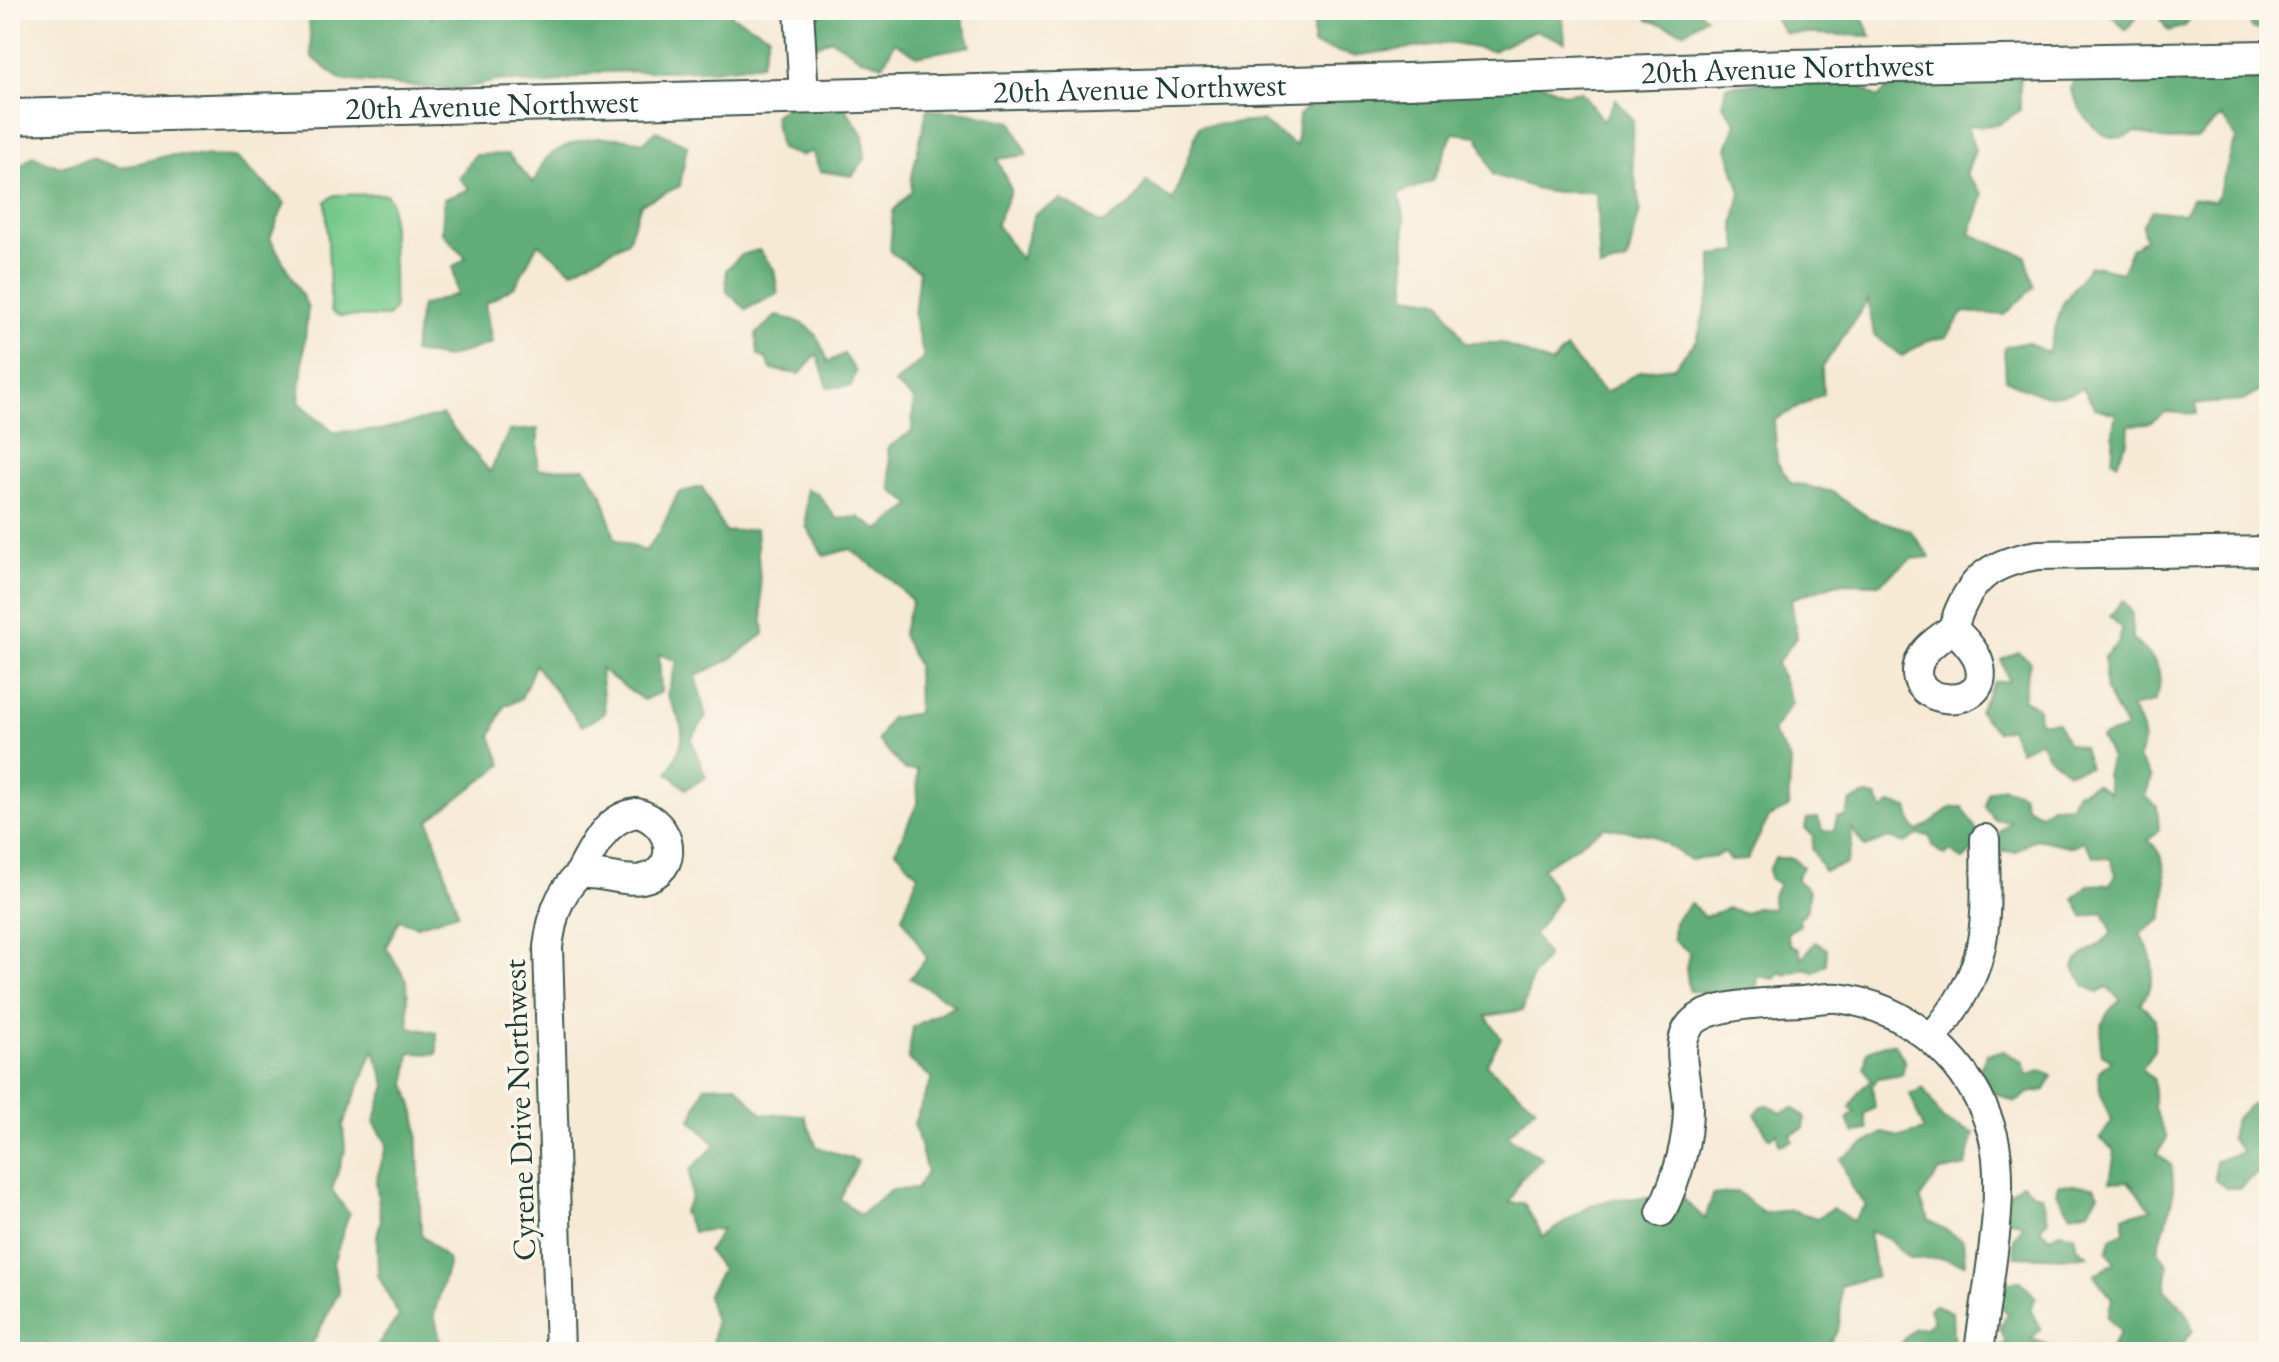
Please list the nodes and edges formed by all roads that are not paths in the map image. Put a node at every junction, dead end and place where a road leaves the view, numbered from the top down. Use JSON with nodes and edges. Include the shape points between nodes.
{"nodes":[{"id":1,"x":799,"y":10,"type":"edge"},
{"id":2,"x":2269,"y":58,"type":"edge"},
{"id":3,"x":804,"y":95,"type":"junction"},
{"id":4,"x":10,"y":117,"type":"edge"},
{"id":5,"x":2269,"y":551,"type":"edge"},
{"id":6,"x":1953,"y":628,"type":"dead end"},
{"id":7,"x":1985,"y":839,"type":"dead end"},
{"id":8,"x":579,"y":874,"type":"dead end"},
{"id":9,"x":1932,"y":1037,"type":"junction"},
{"id":10,"x":1661,"y":1212,"type":"dead end"},
{"id":11,"x":560,"y":1352,"type":"edge"},
{"id":12,"x":1979,"y":1352,"type":"edge"}],
"edges":[{"from":1,"to":3,"type":"street"},
{"from":2,"to":3,"type":"street","name":"20th Avenue Northwest"},
{"from":3,"to":4,"type":"street","name":"20th Avenue Northwest"},
{"from":5,"to":6,"type":"street","via":[[2009,559],[1971,586]]},
{"from":7,"to":9,"type":"street","via":[[1986,914],[1979,964],[1951,1015]]},
{"from":8,"to":11,"type":"street","name":"Cyrene Drive Northwest","via":[[552,913],[548,947]]},
{"from":9,"to":10,"type":"street","via":[[1887,1012],[1838,998],[1706,1012],[1689,1025],[1682,1046],[1688,1107],[1683,1149]]},
{"from":9,"to":12,"type":"street","via":[[1968,1079],[1993,1136],[1997,1190]]}]}
